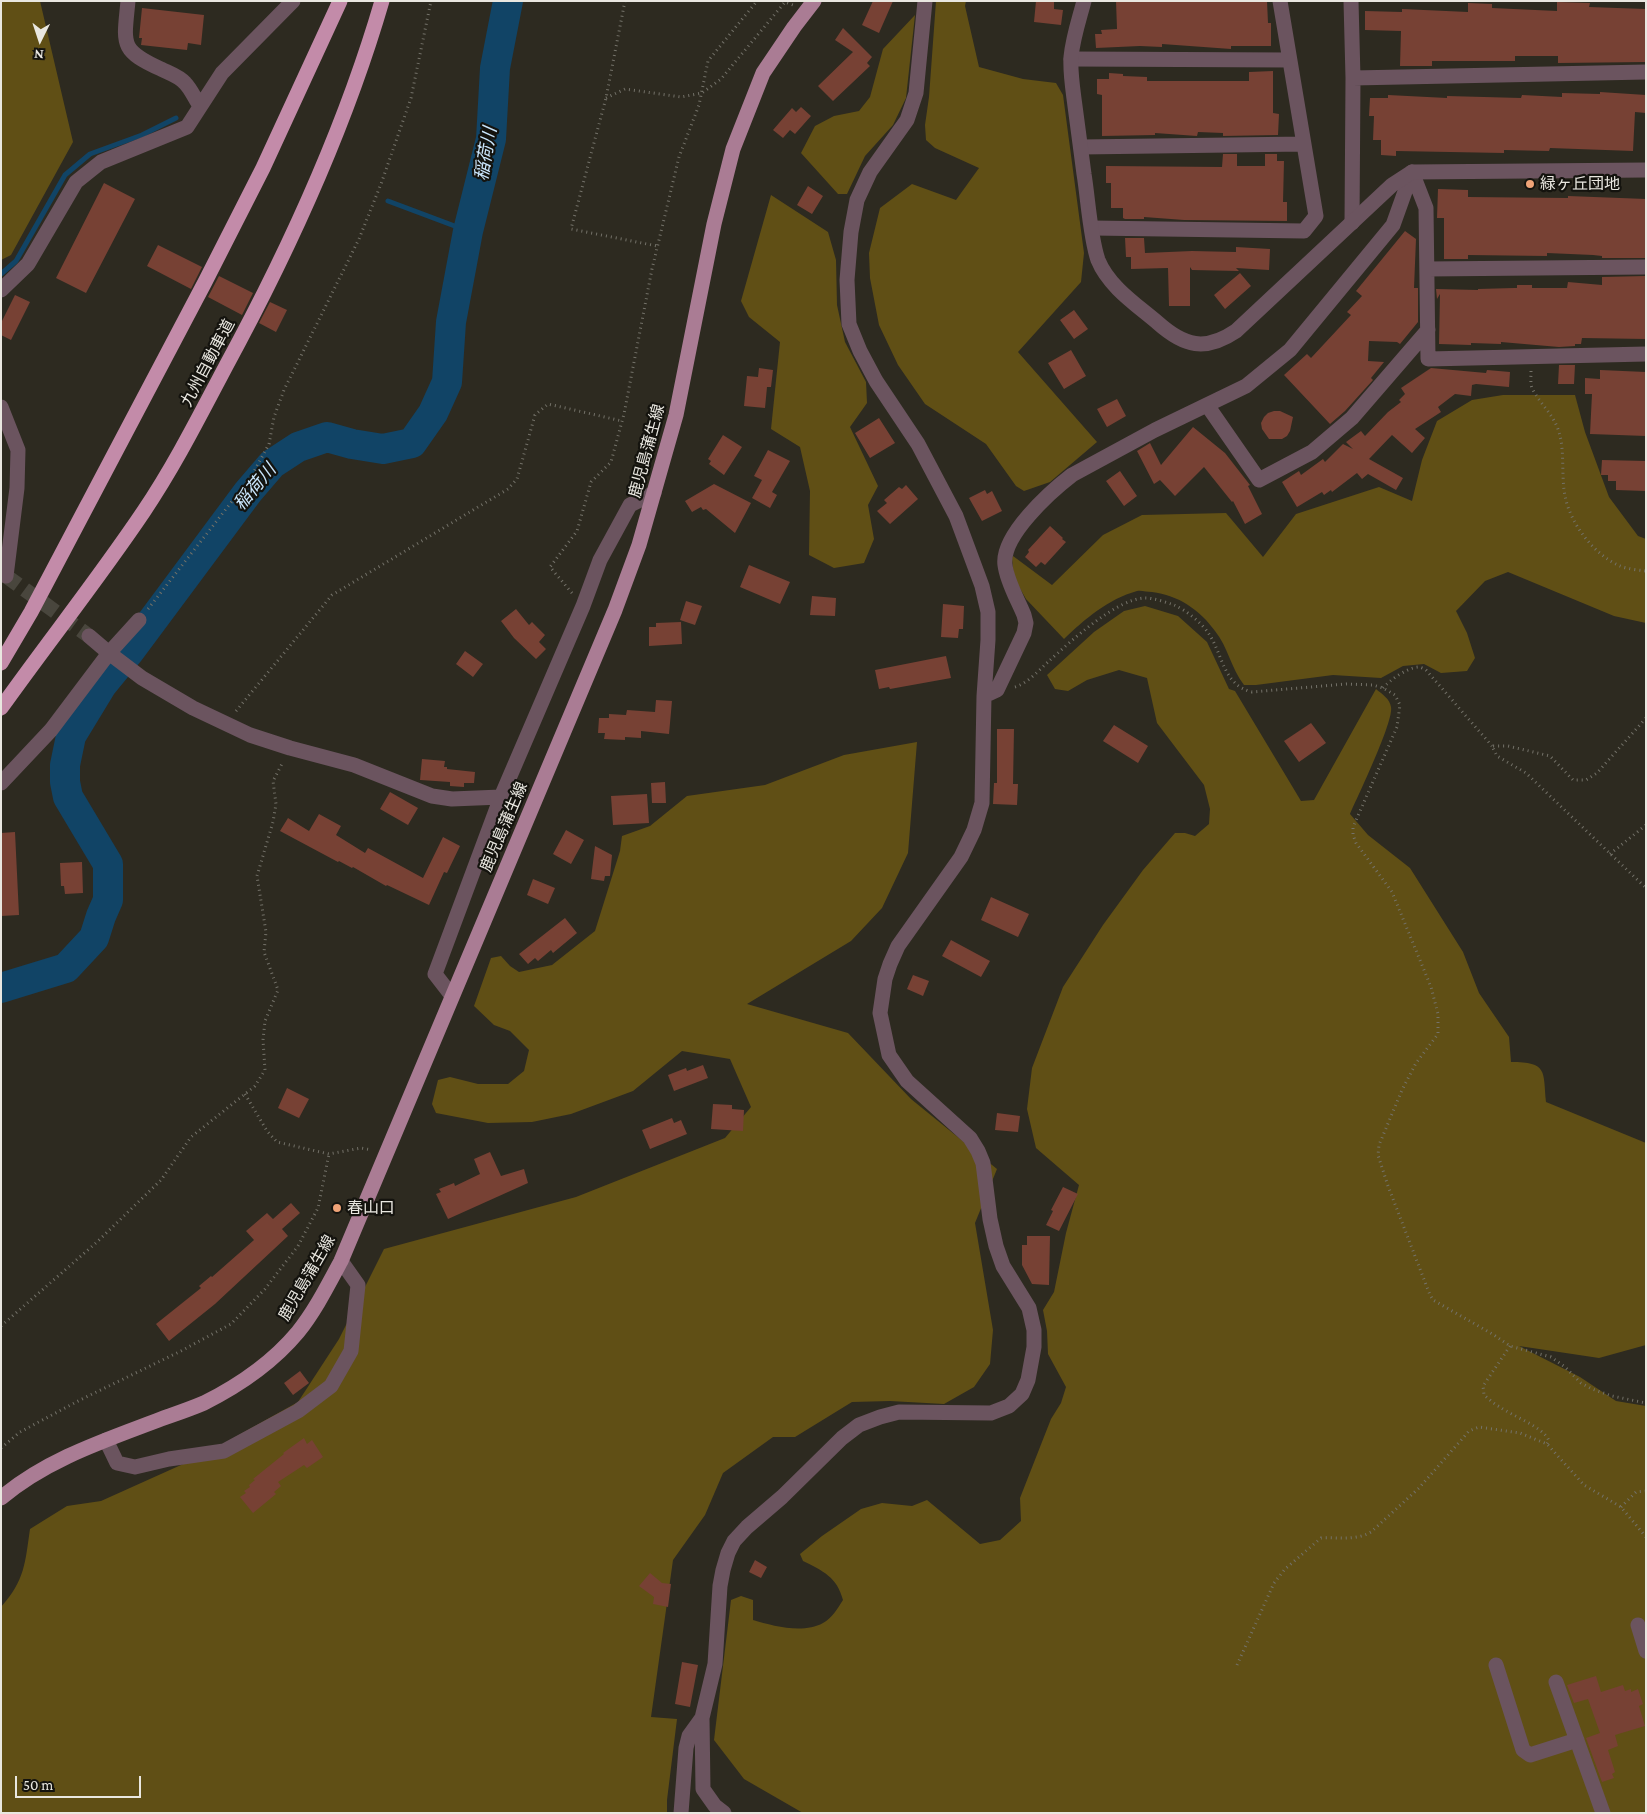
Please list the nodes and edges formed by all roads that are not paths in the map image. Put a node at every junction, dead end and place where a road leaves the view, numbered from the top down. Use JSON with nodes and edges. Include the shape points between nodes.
{"nodes":[{"id":1,"x":128,"y":1,"type":"edge"},
{"id":2,"x":293,"y":1,"type":"edge"},
{"id":3,"x":340,"y":1,"type":"edge"},
{"id":4,"x":382,"y":1,"type":"edge"},
{"id":5,"x":925,"y":1,"type":"edge"},
{"id":6,"x":1084,"y":1,"type":"edge"},
{"id":7,"x":1280,"y":1,"type":"edge"},
{"id":8,"x":1351,"y":1,"type":"edge"},
{"id":9,"x":811,"y":5,"type":"edge"},
{"id":10,"x":1071,"y":59,"type":"junction"},
{"id":11,"x":1290,"y":60,"type":"junction"},
{"id":12,"x":1646,"y":72,"type":"edge"},
{"id":13,"x":1353,"y":78,"type":"junction"},
{"id":14,"x":200,"y":106,"type":"junction"},
{"id":15,"x":1304,"y":144,"type":"junction"},
{"id":16,"x":1081,"y":146,"type":"junction"},
{"id":17,"x":1646,"y":170,"type":"edge"},
{"id":18,"x":1412,"y":172,"type":"junction"},
{"id":19,"x":1352,"y":223,"type":"junction"},
{"id":20,"x":1092,"y":228,"type":"junction"},
{"id":21,"x":1646,"y":267,"type":"edge"},
{"id":22,"x":1427,"y":269,"type":"junction"},
{"id":23,"x":1,"y":290,"type":"edge"},
{"id":24,"x":1428,"y":330,"type":"junction"},
{"id":25,"x":1646,"y":354,"type":"edge"},
{"id":26,"x":1207,"y":405,"type":"junction"},
{"id":27,"x":1,"y":406,"type":"edge"},
{"id":28,"x":654,"y":493,"type":"junction"},
{"id":29,"x":6,"y":576,"type":"dead end"},
{"id":30,"x":139,"y":620,"type":"road end"},
{"id":31,"x":89,"y":636,"type":"tunnel mouth"},
{"id":32,"x":109,"y":653,"type":"junction"},
{"id":33,"x":1,"y":662,"type":"edge"},
{"id":34,"x":990,"y":693,"type":"junction"},
{"id":35,"x":1,"y":708,"type":"edge"},
{"id":36,"x":1,"y":783,"type":"edge"},
{"id":37,"x":501,"y":797,"type":"junction"},
{"id":38,"x":452,"y":996,"type":"junction"},
{"id":39,"x":341,"y":1261,"type":"junction"},
{"id":40,"x":106,"y":1440,"type":"junction"},
{"id":41,"x":1,"y":1498,"type":"edge"},
{"id":42,"x":1638,"y":1625,"type":"dead end"},
{"id":43,"x":1646,"y":1651,"type":"edge"},
{"id":44,"x":1496,"y":1665,"type":"dead end"},
{"id":45,"x":1556,"y":1682,"type":"dead end"},
{"id":46,"x":702,"y":1718,"type":"junction"},
{"id":47,"x":1577,"y":1740,"type":"junction"},
{"id":48,"x":682,"y":1813,"type":"edge"},
{"id":49,"x":724,"y":1813,"type":"edge"},
{"id":50,"x":1603,"y":1813,"type":"edge"}],
"edges":[{"from":1,"to":14,"type":"street","via":[[125,35],[134,55],[185,82]]},
{"from":2,"to":14,"type":"street","via":[[222,73]]},
{"from":3,"to":33,"type":"highway","via":[[214,265],[31,612]]},
{"from":4,"to":35,"type":"highway","name":"九州自動車道","via":[[345,112],[309,197],[256,310],[198,420],[145,509]]},
{"from":5,"to":34,"type":"street","via":[[916,93],[908,120],[870,172],[857,200],[847,280],[850,324],[876,381],[918,444],[956,516],[982,586],[988,612]]},
{"from":6,"to":10,"type":"street"},
{"from":7,"to":11,"type":"street"},
{"from":8,"to":13,"type":"street"},
{"from":9,"to":28,"type":"main road","name":"鹿児島蒲生線","via":[[763,73],[732,149],[676,415]]},
{"from":10,"to":11,"type":"street"},
{"from":10,"to":16,"type":"street"},
{"from":11,"to":15,"type":"street"},
{"from":12,"to":13,"type":"street"},
{"from":13,"to":19,"type":"street"},
{"from":14,"to":23,"type":"street","via":[[187,127],[101,162],[76,182],[28,264]]},
{"from":15,"to":16,"type":"street"},
{"from":15,"to":20,"type":"street","via":[[1316,216],[1304,231]]},
{"from":16,"to":20,"type":"street"},
{"from":17,"to":18,"type":"street"},
{"from":18,"to":19,"type":"street","via":[[1392,185]]},
{"from":18,"to":22,"type":"street","via":[[1426,208]]},
{"from":18,"to":26,"type":"street","via":[[1393,226],[1290,350],[1246,386]]},
{"from":19,"to":20,"type":"street","via":[[1236,332],[1225,339],[1199,344],[1172,336],[1116,286],[1098,259]]},
{"from":21,"to":22,"type":"street"},
{"from":22,"to":24,"type":"street"},
{"from":24,"to":25,"type":"street","via":[[1428,359]]},
{"from":24,"to":26,"type":"street","via":[[1352,418],[1312,452],[1259,480]]},
{"from":26,"to":34,"type":"street","via":[[1072,475],[1013,535],[1005,551],[1005,564],[1026,623],[1021,641]]},
{"from":27,"to":29,"type":"street","via":[[18,450],[17,488]]},
{"from":28,"to":37,"type":"street","via":[[630,504],[600,560]]},
{"from":28,"to":38,"type":"main road","name":"鹿児島蒲生線","via":[[615,610]]},
{"from":30,"to":32,"type":"street"},
{"from":31,"to":32,"type":"street"},
{"from":32,"to":36,"type":"street","via":[[51,730]]},
{"from":32,"to":37,"type":"street","via":[[142,678],[193,708],[250,735],[354,765],[432,796],[452,799]]},
{"from":34,"to":46,"type":"street","via":[[982,803],[974,830],[950,875],[898,946],[885,979],[880,1013],[889,1055],[907,1080],[970,1138],[978,1151],[996,1246],[1003,1266],[1029,1308],[1034,1330],[1028,1380],[1022,1394],[1009,1406],[990,1413],[899,1412],[859,1425],[747,1527],[731,1547],[723,1570],[715,1664]]},
{"from":37,"to":38,"type":"street","via":[[436,974]]},
{"from":38,"to":39,"type":"main road","name":"鹿児島蒲生線"},
{"from":39,"to":40,"type":"main road","name":"鹿児島蒲生線","via":[[298,1332],[234,1387],[202,1404]]},
{"from":39,"to":40,"type":"street","via":[[358,1285],[351,1351],[331,1386],[298,1411],[224,1451],[135,1467],[117,1463]]},
{"from":40,"to":41,"type":"main road","name":"鹿児島蒲生線","via":[[59,1460]]},
{"from":42,"to":43,"type":"street"},
{"from":44,"to":47,"type":"street","via":[[1523,1750],[1530,1755]]},
{"from":45,"to":47,"type":"street"},
{"from":46,"to":48,"type":"street","via":[[689,1736],[686,1748]]},
{"from":46,"to":49,"type":"street","via":[[704,1789]]},
{"from":47,"to":50,"type":"street"}]}
